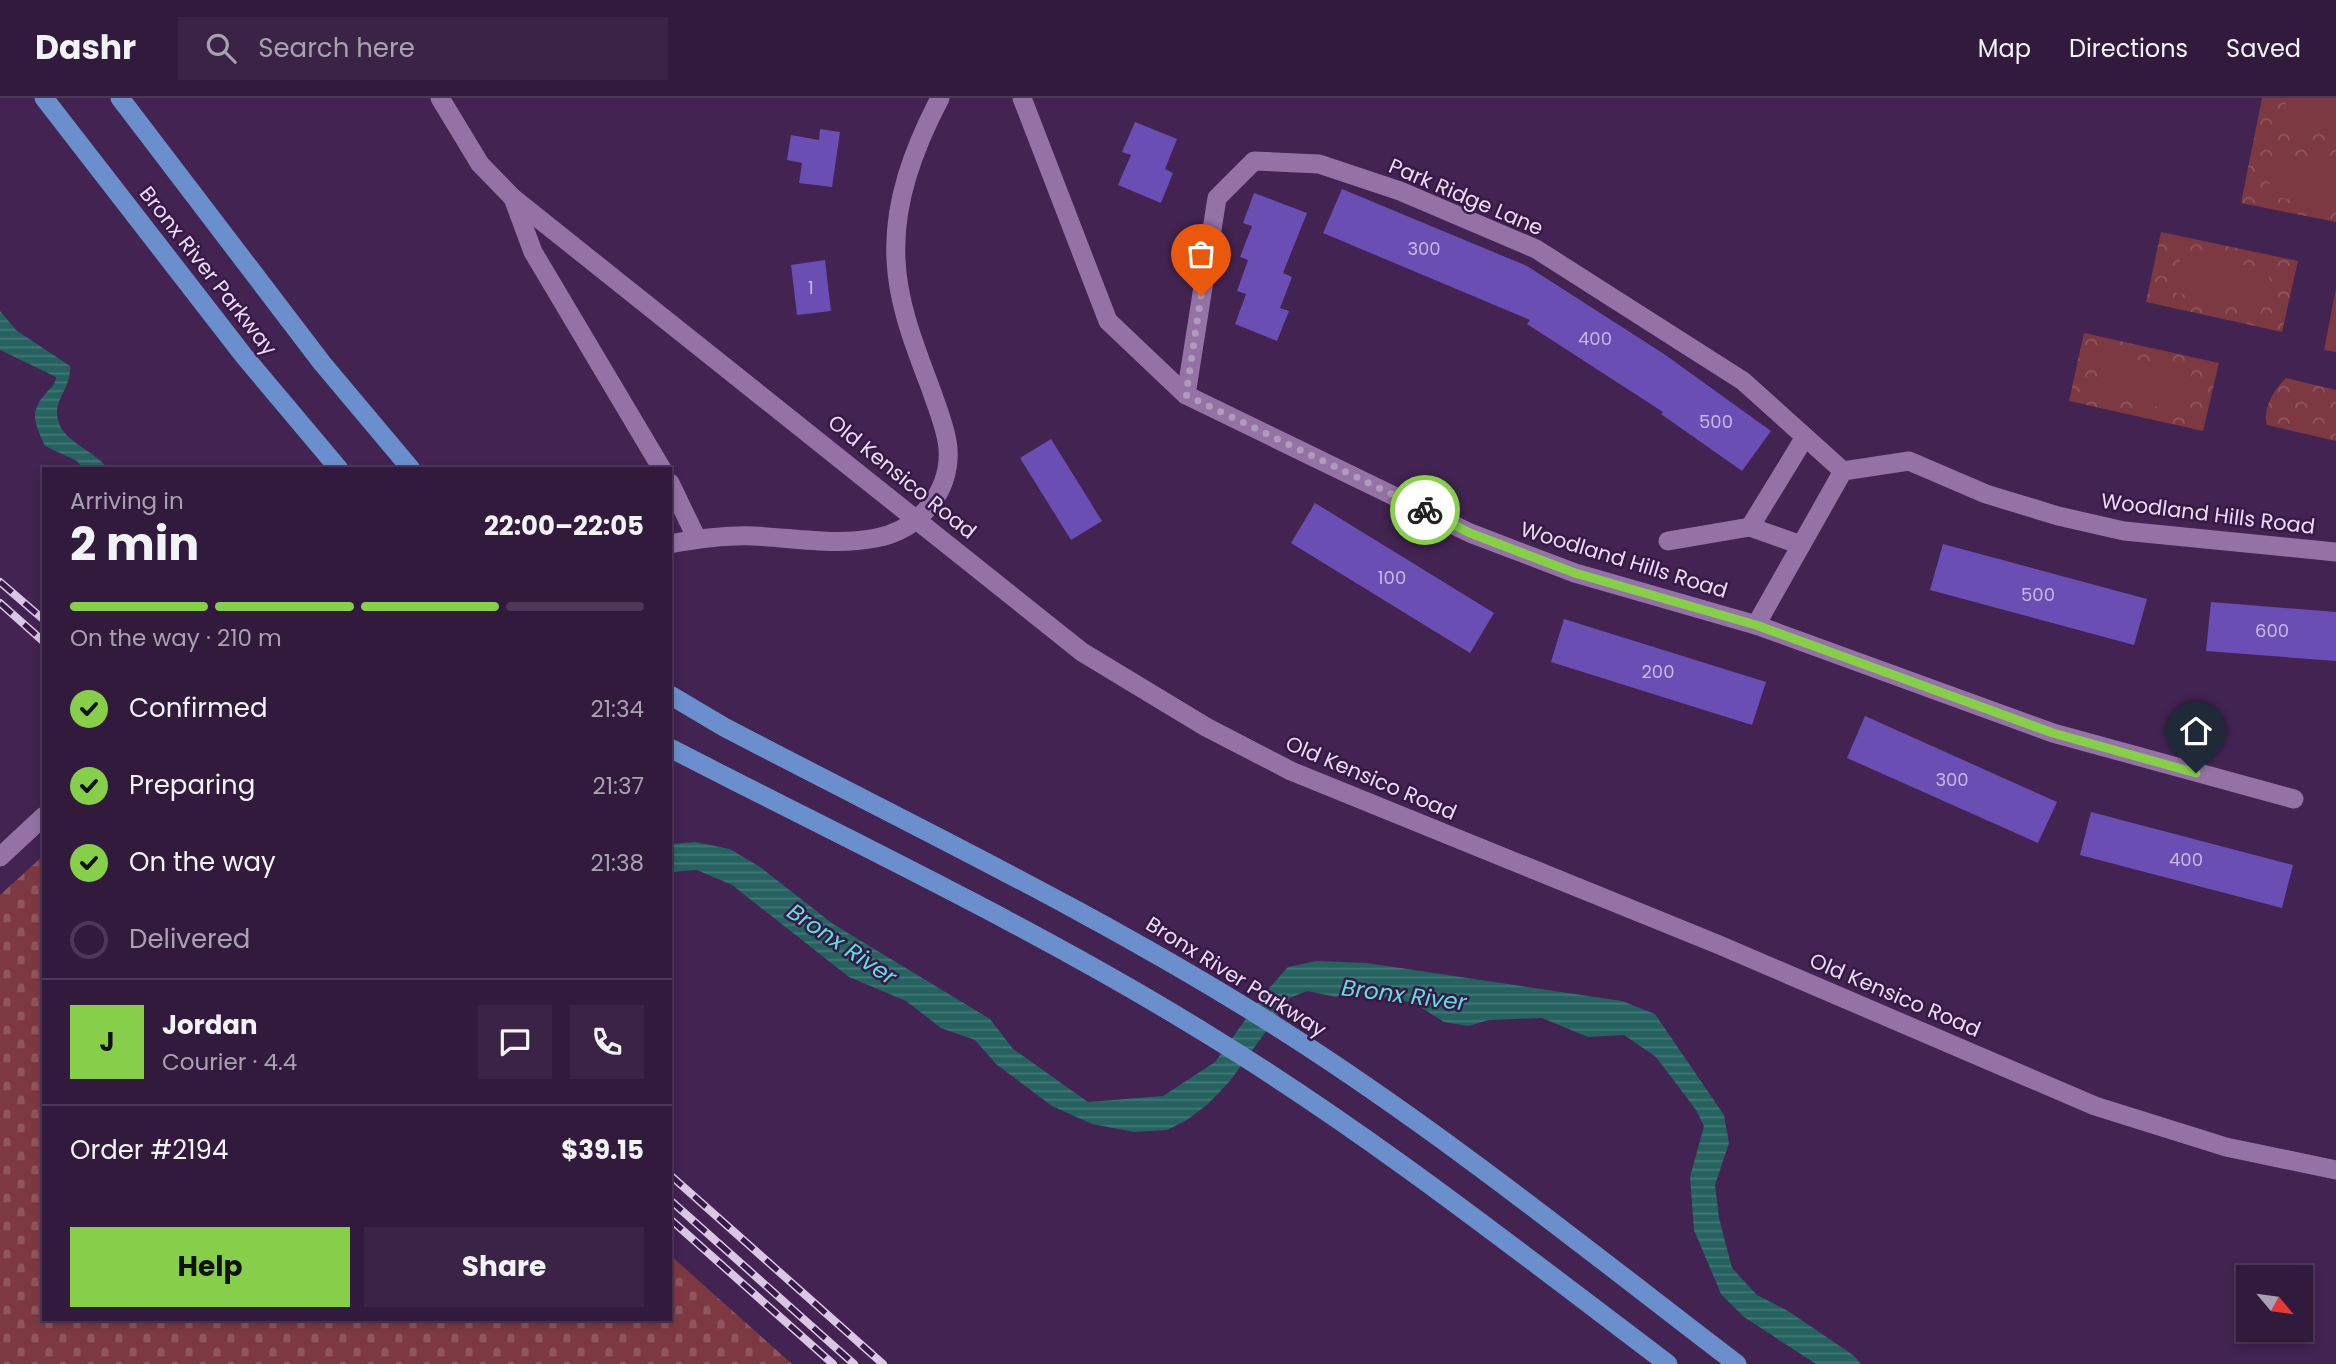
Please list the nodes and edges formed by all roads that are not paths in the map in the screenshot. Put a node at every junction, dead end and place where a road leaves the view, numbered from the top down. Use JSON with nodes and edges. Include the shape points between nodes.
{"nodes":[{"id":1,"x":44,"y":98,"type":"edge"},
{"id":2,"x":120,"y":98,"type":"edge"},
{"id":3,"x":440,"y":98,"type":"edge"},
{"id":4,"x":940,"y":98,"type":"edge"},
{"id":5,"x":1022,"y":98,"type":"edge"},
{"id":6,"x":513,"y":198,"type":"junction"},
{"id":7,"x":1186,"y":395,"type":"junction"},
{"id":8,"x":1805,"y":437,"type":"junction"},
{"id":9,"x":337,"y":467,"type":"edge"},
{"id":10,"x":409,"y":467,"type":"edge"},
{"id":11,"x":661,"y":467,"type":"edge"},
{"id":12,"x":1843,"y":471,"type":"junction"},
{"id":13,"x":672,"y":487,"type":"edge"},
{"id":14,"x":918,"y":519,"type":"junction"},
{"id":15,"x":1750,"y":527,"type":"junction"},
{"id":16,"x":697,"y":539,"type":"junction"},
{"id":17,"x":1668,"y":541,"type":"dead end"},
{"id":18,"x":672,"y":544,"type":"edge"},
{"id":19,"x":1801,"y":545,"type":"junction"},
{"id":20,"x":2336,"y":552,"type":"edge"},
{"id":21,"x":1756,"y":625,"type":"junction"},
{"id":22,"x":672,"y":696,"type":"edge"},
{"id":23,"x":672,"y":749,"type":"edge"},
{"id":24,"x":2294,"y":799,"type":"dead end"},
{"id":25,"x":42,"y":818,"type":"edge"},
{"id":26,"x":1,"y":855,"type":"edge"},
{"id":27,"x":2336,"y":1170,"type":"edge"},
{"id":28,"x":1668,"y":1364,"type":"edge"},
{"id":29,"x":1737,"y":1364,"type":"edge"}],
"edges":[{"from":1,"to":9,"type":"highway","name":"Bronx River Parkway","via":[[244,356]]},
{"from":2,"to":10,"type":"highway","name":"Bronx River Parkway","via":[[322,363]]},
{"from":3,"to":6,"type":"street","name":"Old Kensico Road","via":[[480,164]]},
{"from":4,"to":14,"type":"street","via":[[908,174],[897,237],[904,312],[948,451],[942,488]]},
{"from":5,"to":7,"type":"street","name":"Woodland Hills Road","via":[[1108,321]]},
{"from":6,"to":11,"type":"street","name":"Old Kensico Road","via":[[533,252]]},
{"from":6,"to":14,"type":"street","name":"Old Kensico Road"},
{"from":7,"to":8,"type":"street","name":"Park Ridge Lane","via":[[1217,198],[1254,161],[1319,164],[1400,191],[1535,249],[1743,381]]},
{"from":7,"to":21,"type":"street","name":"Woodland Hills Road","via":[[1470,533],[1575,573]]},
{"from":8,"to":12,"type":"street","name":"Park Ridge Lane"},
{"from":8,"to":15,"type":"street"},
{"from":12,"to":19,"type":"street"},
{"from":12,"to":20,"type":"street","name":"Woodland Hills Road","via":[[1909,461],[1986,494],[2124,531]]},
{"from":13,"to":16,"type":"street"},
{"from":14,"to":16,"type":"street","via":[[878,538],[810,542],[753,536]]},
{"from":14,"to":27,"type":"street","name":"Old Kensico Road","via":[[1082,652],[1206,727],[1292,771],[1717,943],[2095,1106],[2226,1147]]},
{"from":15,"to":17,"type":"street"},
{"from":15,"to":19,"type":"street"},
{"from":16,"to":18,"type":"street"},
{"from":19,"to":21,"type":"street"},
{"from":21,"to":24,"type":"street","name":"Woodland Hills Road","via":[[2053,733]]},
{"from":22,"to":29,"type":"highway","name":"Bronx River Parkway","via":[[1065,903],[1286,1033],[1450,1145]]},
{"from":23,"to":28,"type":"highway","via":[[1033,933],[1207,1033],[1435,1187]]},
{"from":25,"to":26,"type":"street"}]}
